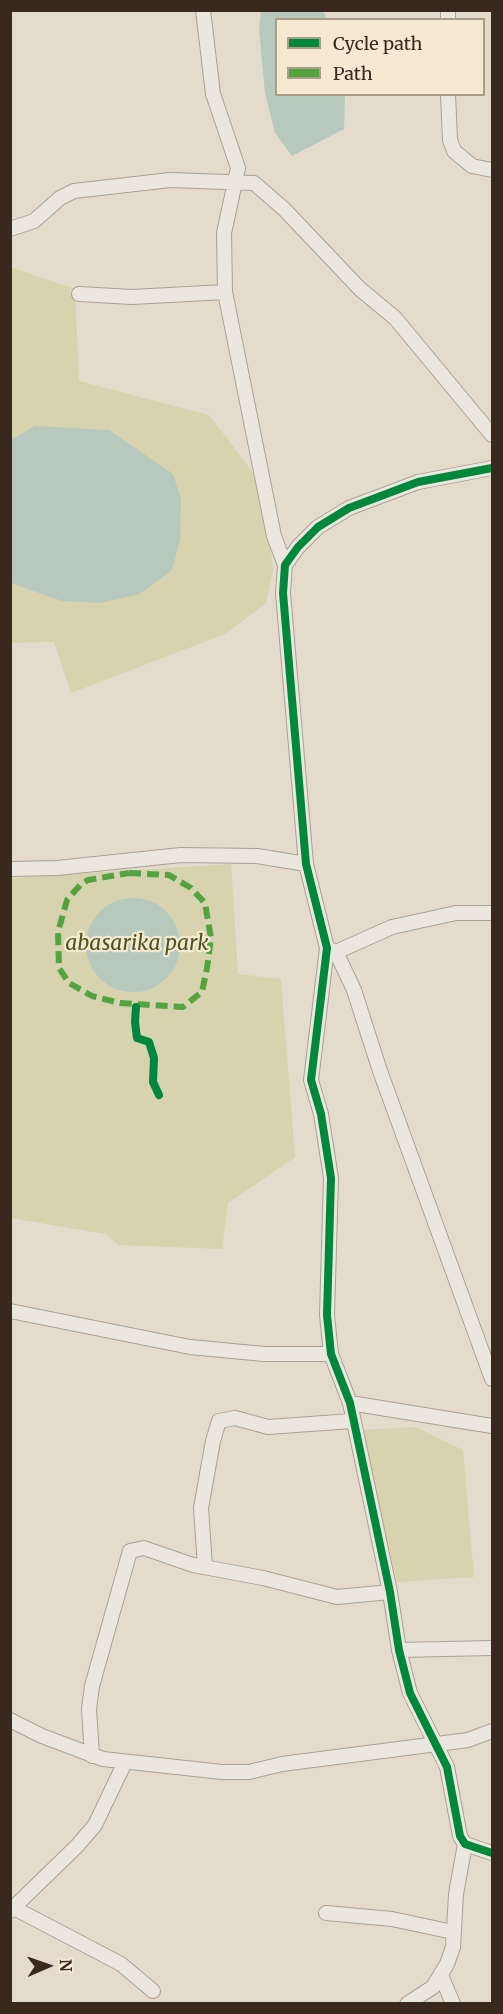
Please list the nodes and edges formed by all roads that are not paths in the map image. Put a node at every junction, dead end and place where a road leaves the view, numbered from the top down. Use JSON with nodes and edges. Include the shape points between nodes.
{"nodes":[{"id":1,"x":203,"y":10,"type":"edge"},
{"id":2,"x":448,"y":96,"type":"edge"},
{"id":3,"x":492,"y":170,"type":"edge"},
{"id":4,"x":234,"y":181,"type":"junction"},
{"id":5,"x":10,"y":229,"type":"edge"},
{"id":6,"x":225,"y":292,"type":"junction"},
{"id":7,"x":79,"y":294,"type":"dead end"},
{"id":8,"x":492,"y":435,"type":"edge"},
{"id":9,"x":492,"y":468,"type":"edge"},
{"id":10,"x":285,"y":565,"type":"junction"},
{"id":11,"x":306,"y":864,"type":"junction"},
{"id":12,"x":10,"y":869,"type":"edge"},
{"id":13,"x":492,"y":913,"type":"edge"},
{"id":14,"x":332,"y":950,"type":"junction"},
{"id":15,"x":10,"y":1311,"type":"edge"},
{"id":16,"x":331,"y":1354,"type":"junction"},
{"id":17,"x":492,"y":1379,"type":"edge"},
{"id":18,"x":350,"y":1403,"type":"junction"},
{"id":19,"x":352,"y":1421,"type":"junction"},
{"id":20,"x":492,"y":1426,"type":"edge"},
{"id":21,"x":205,"y":1567,"type":"junction"},
{"id":22,"x":390,"y":1592,"type":"junction"},
{"id":23,"x":492,"y":1648,"type":"edge"},
{"id":24,"x":399,"y":1650,"type":"junction"},
{"id":25,"x":10,"y":1720,"type":"edge"},
{"id":26,"x":492,"y":1731,"type":"edge"},
{"id":27,"x":435,"y":1744,"type":"junction"},
{"id":28,"x":92,"y":1756,"type":"junction"},
{"id":29,"x":125,"y":1762,"type":"junction"},
{"id":30,"x":465,"y":1844,"type":"junction"},
{"id":31,"x":492,"y":1853,"type":"edge"},
{"id":32,"x":11,"y":1909,"type":"edge"},
{"id":33,"x":326,"y":1913,"type":"dead end"},
{"id":34,"x":453,"y":1932,"type":"junction"},
{"id":35,"x":441,"y":1975,"type":"junction"},
{"id":36,"x":153,"y":1991,"type":"dead end"},
{"id":37,"x":407,"y":2004,"type":"edge"},
{"id":38,"x":453,"y":2004,"type":"edge"}],
"edges":[{"from":1,"to":4,"type":"street","via":[[215,103],[237,163]]},
{"from":2,"to":3,"type":"street","via":[[454,151],[472,166]]},
{"from":4,"to":5,"type":"street","via":[[170,180],[74,191],[34,221]]},
{"from":4,"to":6,"type":"street","via":[[224,233]]},
{"from":4,"to":8,"type":"street","via":[[254,183],[262,189],[360,289],[395,318]]},
{"from":6,"to":7,"type":"street","via":[[132,297]]},
{"from":6,"to":10,"type":"street","via":[[272,525]]},
{"from":9,"to":10,"type":"street","via":[[418,482],[349,508],[306,536]]},
{"from":10,"to":11,"type":"street","via":[[284,615]]},
{"from":11,"to":12,"type":"street","via":[[257,856],[181,855]]},
{"from":11,"to":14,"type":"street"},
{"from":13,"to":14,"type":"street","via":[[456,913],[392,927]]},
{"from":14,"to":16,"type":"street","via":[[311,1080],[331,1178],[327,1315]]},
{"from":14,"to":17,"type":"street","via":[[354,990]]},
{"from":15,"to":16,"type":"street","via":[[190,1347],[264,1354]]},
{"from":16,"to":18,"type":"street"},
{"from":18,"to":19,"type":"street"},
{"from":18,"to":20,"type":"street"},
{"from":19,"to":21,"type":"street","via":[[268,1427],[235,1418],[219,1421],[201,1508]]},
{"from":19,"to":22,"type":"street"},
{"from":21,"to":22,"type":"street","via":[[337,1597]]},
{"from":21,"to":28,"type":"street","via":[[144,1548],[130,1551],[92,1686],[88,1709]]},
{"from":22,"to":24,"type":"street"},
{"from":23,"to":24,"type":"street"},
{"from":24,"to":27,"type":"street","via":[[410,1693]]},
{"from":25,"to":28,"type":"street"},
{"from":26,"to":27,"type":"street","via":[[468,1740]]},
{"from":27,"to":29,"type":"street","via":[[249,1772]]},
{"from":27,"to":30,"type":"street","via":[[447,1767],[454,1818]]},
{"from":28,"to":29,"type":"street"},
{"from":29,"to":32,"type":"street","via":[[95,1825]]},
{"from":30,"to":31,"type":"street"},
{"from":30,"to":34,"type":"street"},
{"from":32,"to":36,"type":"street","via":[[121,1964]]},
{"from":33,"to":34,"type":"street","via":[[392,1919]]},
{"from":34,"to":35,"type":"street","via":[[453,1947]]},
{"from":35,"to":37,"type":"street","via":[[433,1986]]},
{"from":35,"to":38,"type":"street"}]}
